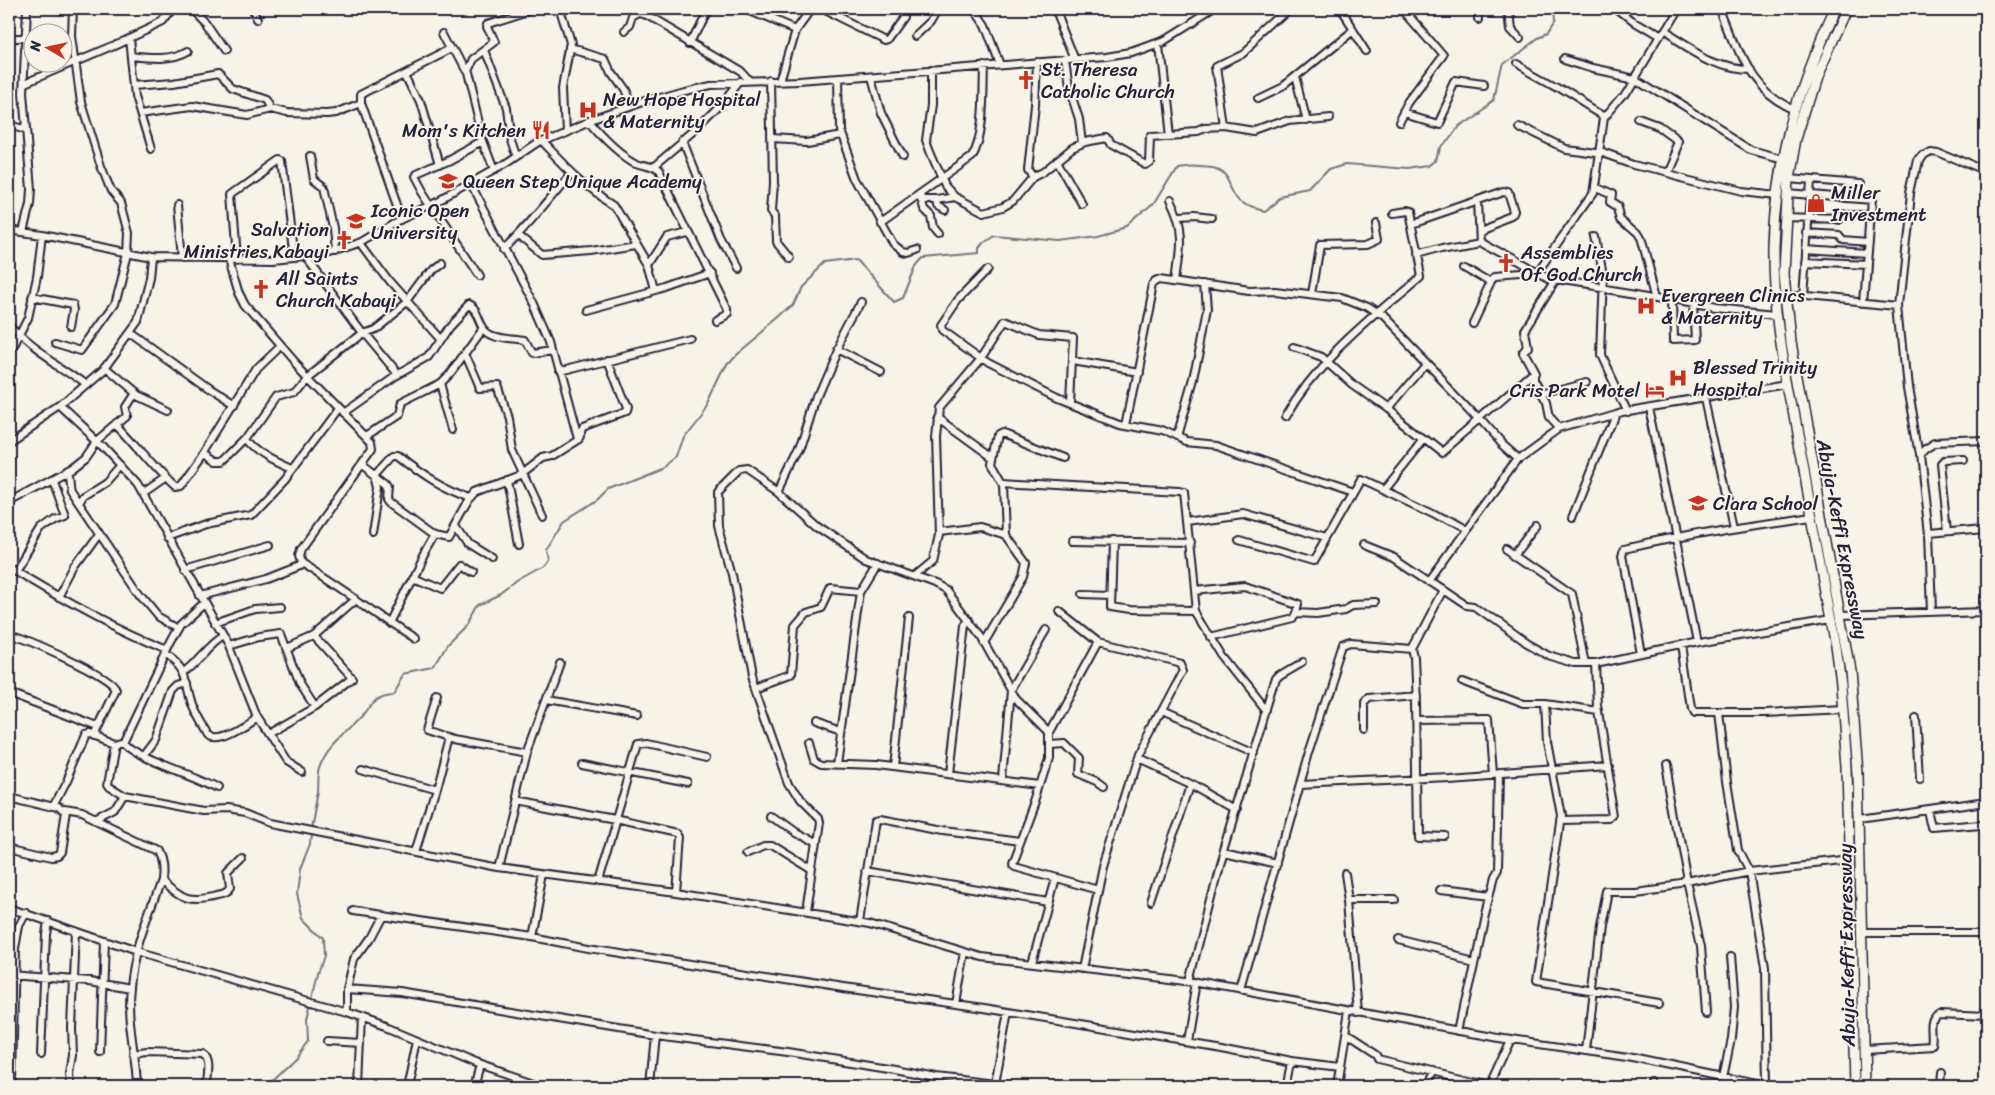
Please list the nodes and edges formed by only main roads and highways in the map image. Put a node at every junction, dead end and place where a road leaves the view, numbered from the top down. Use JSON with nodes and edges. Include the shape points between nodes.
{"nodes":[{"id":1,"x":1834,"y":9,"type":"edge"},
{"id":2,"x":1846,"y":9,"type":"edge"},
{"id":3,"x":1777,"y":205,"type":"junction"},
{"id":4,"x":1787,"y":206,"type":"junction"},
{"id":5,"x":1786,"y":223,"type":"junction"},
{"id":6,"x":1775,"y":226,"type":"junction"},
{"id":7,"x":1855,"y":1086,"type":"edge"},
{"id":8,"x":1865,"y":1086,"type":"edge"}],
"edges":[{"from":1,"to":3,"type":"highway","name":"Abuja-Keffi Expressway","via":[[1810,62],[1795,109]]},
{"from":2,"to":4,"type":"highway","name":"Abuja-Keffi Expressway","via":[[1809,96],[1796,139]]},
{"from":3,"to":4,"type":"highway"},
{"from":3,"to":6,"type":"highway","name":"Abuja-Keffi Expressway"},
{"from":4,"to":5,"type":"highway","name":"Abuja-Keffi Expressway"},
{"from":5,"to":6,"type":"highway"},
{"from":5,"to":8,"type":"highway","name":"Abuja-Keffi Expressway","via":[[1785,294],[1803,416],[1850,670],[1860,820]]},
{"from":6,"to":7,"type":"highway","name":"Abuja-Keffi Expressway","via":[[1777,314],[1831,620],[1843,709],[1848,767]]}]}
